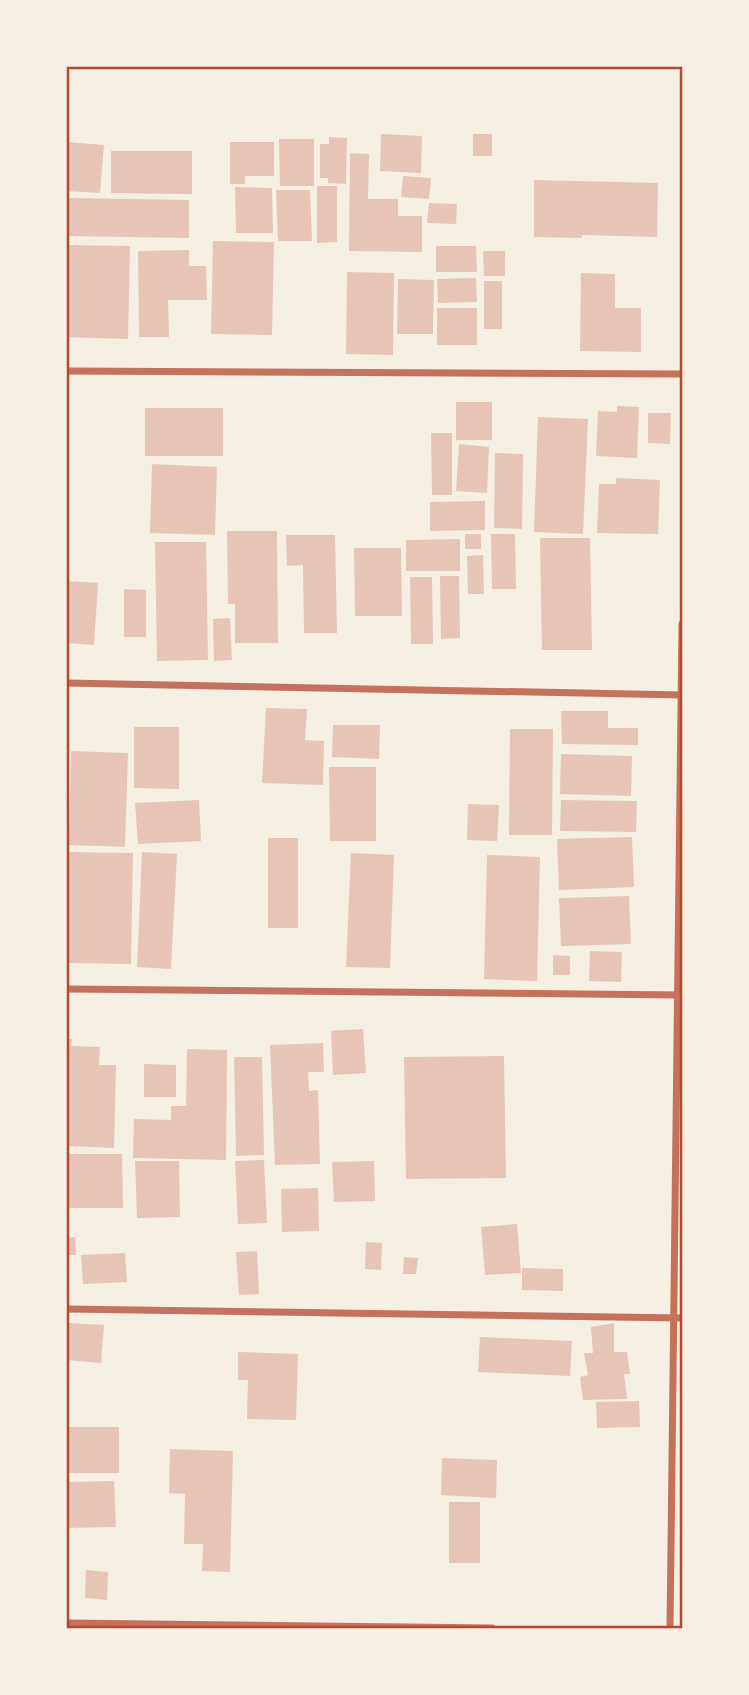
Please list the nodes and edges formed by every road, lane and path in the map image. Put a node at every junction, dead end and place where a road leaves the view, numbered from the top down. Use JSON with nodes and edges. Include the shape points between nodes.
{"nodes":[{"id":1,"x":66,"y":371,"type":"edge"},
{"id":2,"x":682,"y":374,"type":"edge"},
{"id":3,"x":682,"y":624,"type":"edge"},
{"id":4,"x":66,"y":683,"type":"edge"},
{"id":5,"x":682,"y":695,"type":"edge"},
{"id":6,"x":66,"y":989,"type":"edge"},
{"id":7,"x":680,"y":995,"type":"edge"},
{"id":8,"x":66,"y":1310,"type":"edge"},
{"id":9,"x":674,"y":1318,"type":"junction"},
{"id":10,"x":682,"y":1318,"type":"edge"},
{"id":11,"x":66,"y":1623,"type":"edge"},
{"id":12,"x":492,"y":1629,"type":"edge"},
{"id":13,"x":670,"y":1629,"type":"edge"}],
"edges":[{"from":1,"to":2,"type":"street"},
{"from":3,"to":5,"type":"street"},
{"from":4,"to":5,"type":"street"},
{"from":5,"to":7,"type":"street"},
{"from":6,"to":7,"type":"street"},
{"from":7,"to":9,"type":"street"},
{"from":8,"to":9,"type":"street"},
{"from":9,"to":10,"type":"street"},
{"from":9,"to":13,"type":"street"},
{"from":11,"to":12,"type":"street"}]}
